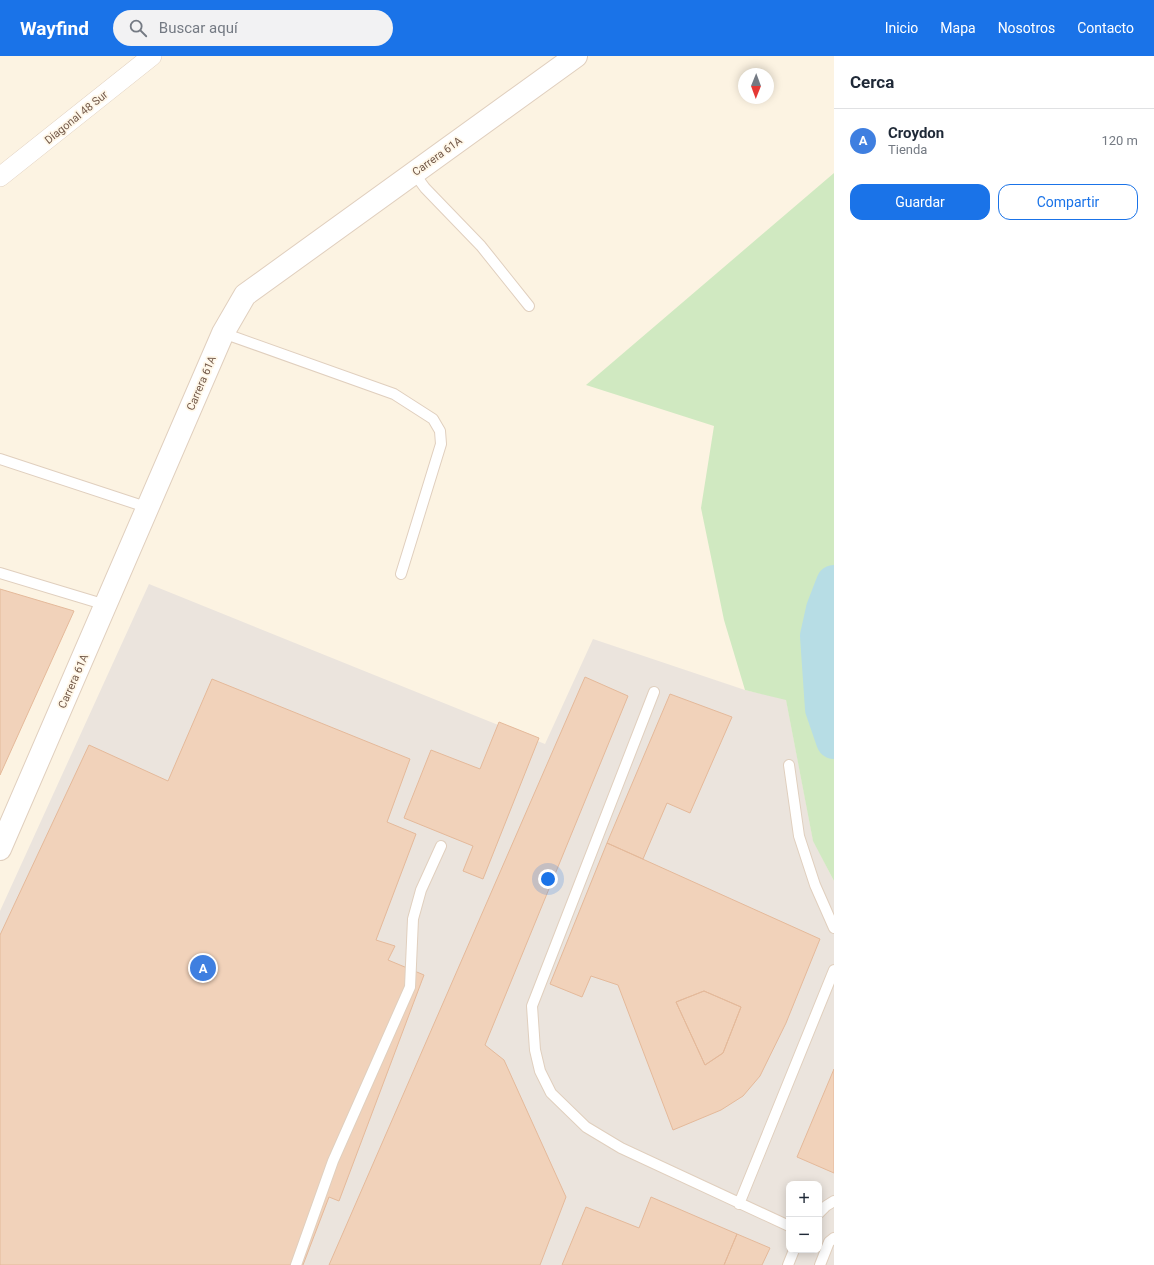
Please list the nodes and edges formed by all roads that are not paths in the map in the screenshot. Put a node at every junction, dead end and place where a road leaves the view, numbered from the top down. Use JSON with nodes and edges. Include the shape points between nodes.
{"nodes":[{"id":1,"x":152,"y":56,"type":"edge"},
{"id":2,"x":576,"y":56,"type":"edge"},
{"id":3,"x":414,"y":173,"type":"junction"},
{"id":4,"x":0,"y":177,"type":"edge"},
{"id":5,"x":529,"y":306,"type":"dead end"},
{"id":6,"x":223,"y":333,"type":"junction"},
{"id":7,"x":0,"y":459,"type":"edge"},
{"id":8,"x":148,"y":508,"type":"junction"},
{"id":9,"x":0,"y":573,"type":"edge"},
{"id":10,"x":400,"y":574,"type":"dead end"},
{"id":11,"x":106,"y":605,"type":"junction"},
{"id":12,"x":654,"y":692,"type":"dead end"},
{"id":13,"x":789,"y":765,"type":"dead end"},
{"id":14,"x":441,"y":846,"type":"dead end"},
{"id":15,"x":0,"y":849,"type":"edge"},
{"id":16,"x":834,"y":928,"type":"edge"},
{"id":17,"x":834,"y":970,"type":"edge"},
{"id":18,"x":834,"y":1201,"type":"edge"},
{"id":19,"x":739,"y":1204,"type":"junction"},
{"id":20,"x":822,"y":1210,"type":"edge"},
{"id":21,"x":786,"y":1225,"type":"edge"},
{"id":22,"x":822,"y":1238,"type":"edge"},
{"id":23,"x":832,"y":1240,"type":"edge"},
{"id":24,"x":793,"y":1253,"type":"edge"},
{"id":25,"x":296,"y":1265,"type":"edge"},
{"id":26,"x":788,"y":1265,"type":"edge"},
{"id":27,"x":820,"y":1265,"type":"edge"}],
"edges":[{"from":1,"to":4,"type":"street","name":"Diagonal 48 Sur"},
{"from":2,"to":3,"type":"street","name":"Carrera 61A"},
{"from":3,"to":5,"type":"lane","via":[[425,188],[481,246]]},
{"from":3,"to":6,"type":"street","name":"Carrera 61A","via":[[245,295]]},
{"from":6,"to":8,"type":"street","name":"Carrera 61A"},
{"from":6,"to":10,"type":"lane","via":[[394,394],[433,420],[440,431],[441,444]]},
{"from":7,"to":8,"type":"lane"},
{"from":8,"to":11,"type":"street","name":"Carrera 61A"},
{"from":9,"to":11,"type":"lane"},
{"from":11,"to":15,"type":"street","name":"Carrera 61A"},
{"from":12,"to":19,"type":"lane","via":[[532,1006],[535,1050],[540,1071],[551,1092],[586,1127],[621,1148]]},
{"from":13,"to":16,"type":"lane","via":[[800,836],[815,885]]},
{"from":14,"to":25,"type":"lane","via":[[421,890],[414,919],[410,987],[333,1161]]},
{"from":17,"to":19,"type":"lane"},
{"from":18,"to":20,"type":"lane"},
{"from":19,"to":21,"type":"lane"},
{"from":22,"to":23,"type":"lane"},
{"from":23,"to":27,"type":"lane"},
{"from":24,"to":26,"type":"lane"}]}
